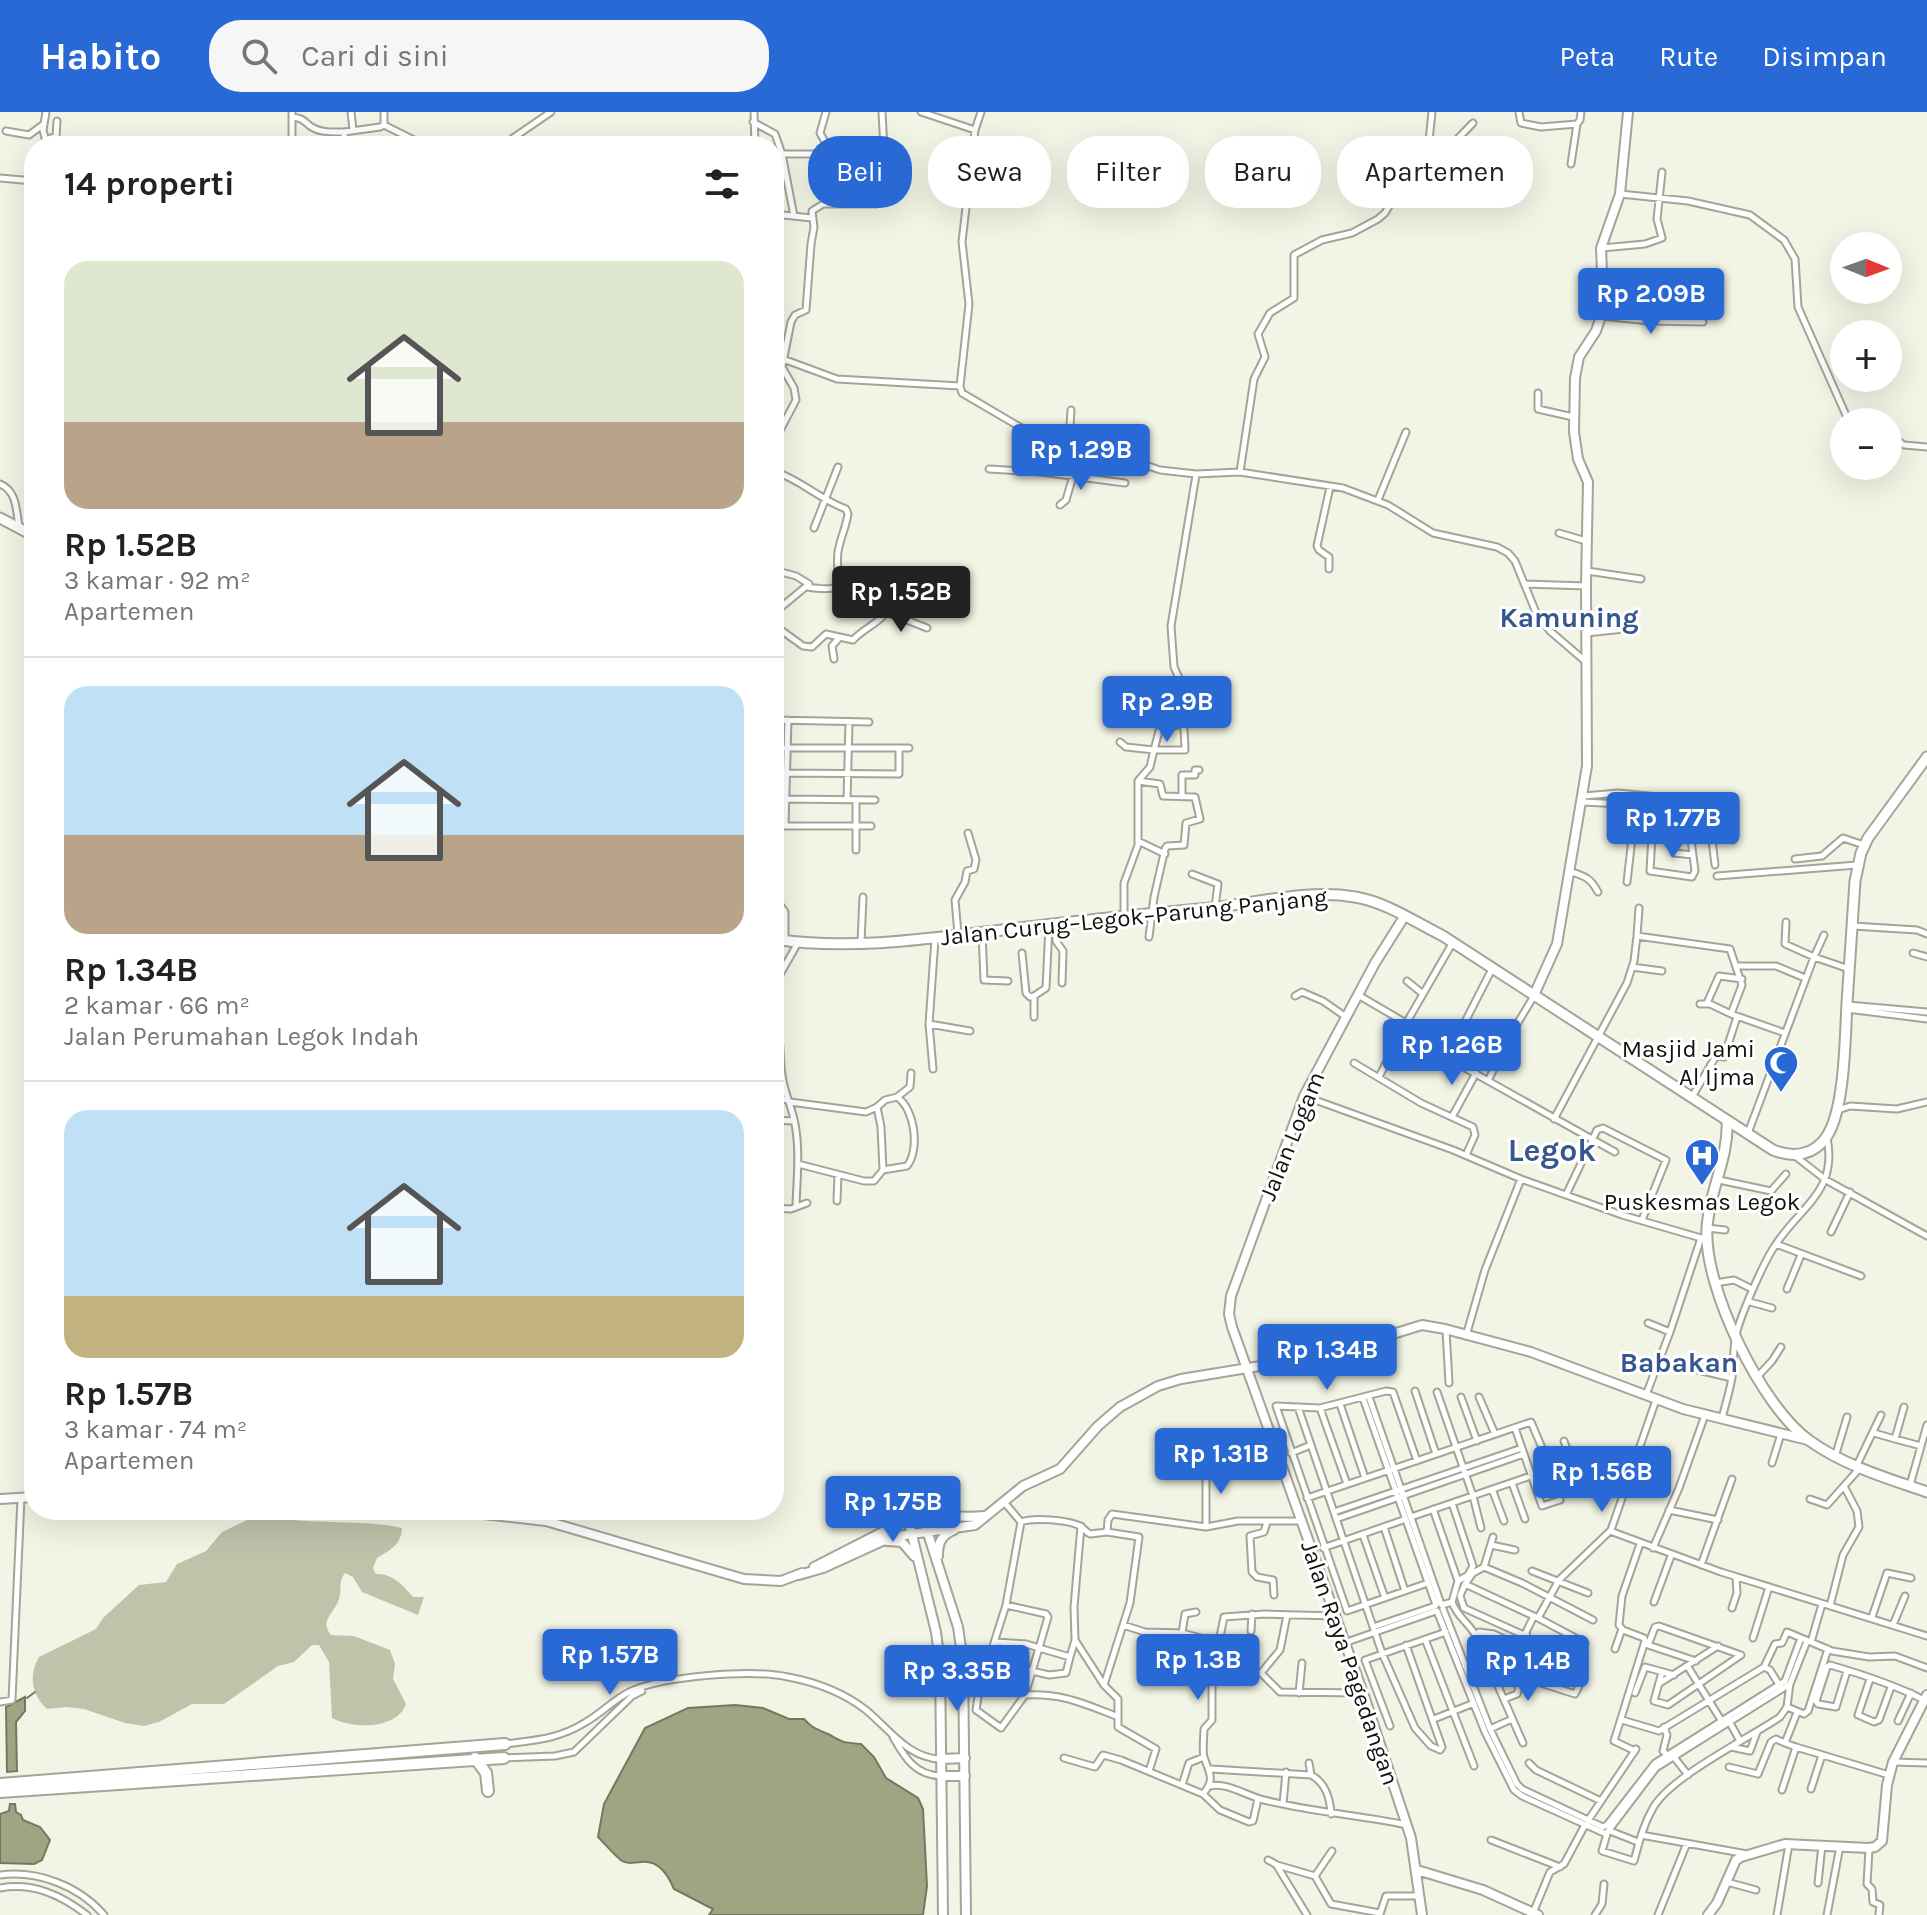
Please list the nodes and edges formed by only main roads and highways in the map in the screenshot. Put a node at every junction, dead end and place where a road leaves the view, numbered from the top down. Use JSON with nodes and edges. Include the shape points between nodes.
{"nodes":[{"id":1,"x":1628,"y":112,"type":"edge"},
{"id":2,"x":0,"y":518,"type":"edge"},
{"id":3,"x":24,"y":530,"type":"edge"},
{"id":4,"x":1927,"y":757,"type":"edge"},
{"id":5,"x":1404,"y":917,"type":"junction"},
{"id":6,"x":784,"y":941,"type":"edge"},
{"id":7,"x":1534,"y":995,"type":"junction"},
{"id":8,"x":1727,"y":1121,"type":"junction"},
{"id":9,"x":1743,"y":1131,"type":"junction"},
{"id":10,"x":1728,"y":1142,"type":"junction"},
{"id":11,"x":1246,"y":1369,"type":"junction"},
{"id":12,"x":1809,"y":1441,"type":"junction"},
{"id":13,"x":1927,"y":1491,"type":"edge"},
{"id":14,"x":24,"y":1498,"type":"edge"},
{"id":15,"x":0,"y":1499,"type":"edge"},
{"id":16,"x":922,"y":1515,"type":"junction"},
{"id":17,"x":985,"y":1516,"type":"junction"},
{"id":18,"x":908,"y":1519,"type":"junction"},
{"id":19,"x":537,"y":1520,"type":"edge"},
{"id":20,"x":958,"y":1528,"type":"junction"},
{"id":21,"x":927,"y":1530,"type":"junction"},
{"id":22,"x":911,"y":1533,"type":"junction"},
{"id":23,"x":883,"y":1541,"type":"junction"},
{"id":24,"x":937,"y":1563,"type":"junction"},
{"id":25,"x":919,"y":1564,"type":"junction"},
{"id":26,"x":799,"y":1575,"type":"junction"},
{"id":27,"x":1925,"y":1703,"type":"edge"},
{"id":28,"x":505,"y":1744,"type":"road end"},
{"id":29,"x":475,"y":1758,"type":"junction"},
{"id":30,"x":504,"y":1758,"type":"road end"},
{"id":31,"x":965,"y":1758,"type":"junction"},
{"id":32,"x":941,"y":1759,"type":"junction"},
{"id":33,"x":942,"y":1776,"type":"junction"},
{"id":34,"x":965,"y":1776,"type":"junction"},
{"id":35,"x":0,"y":1784,"type":"edge"},
{"id":36,"x":488,"y":1791,"type":"dead end"},
{"id":37,"x":0,"y":1792,"type":"edge"},
{"id":38,"x":1417,"y":1870,"type":"junction"},
{"id":39,"x":1536,"y":1914,"type":"edge"},
{"id":40,"x":943,"y":1915,"type":"edge"},
{"id":41,"x":966,"y":1915,"type":"edge"},
{"id":42,"x":1422,"y":1915,"type":"edge"},
{"id":43,"x":1708,"y":1915,"type":"edge"}],
"edges":[{"from":1,"to":7,"type":"main road","via":[[1620,194],[1601,248],[1601,316],[1575,370],[1578,459],[1588,479],[1587,766],[1557,944]]},
{"from":2,"to":3,"type":"main road"},
{"from":4,"to":9,"type":"main road","name":"Jalan Curug–Legok–Parung Panjang","via":[[1864,845],[1858,865],[1837,1111],[1827,1137],[1794,1156]]},
{"from":5,"to":6,"type":"main road","name":"Jalan Curug–Legok–Parung Panjang","via":[[1344,896],[1243,902],[935,938]]},
{"from":5,"to":7,"type":"main road","name":"Jalan Curug–Legok–Parung Panjang"},
{"from":5,"to":11,"type":"main road","name":"Jalan Logam","via":[[1304,1096],[1231,1296],[1229,1314]]},
{"from":7,"to":8,"type":"main road","name":"Jalan Curug–Legok–Parung Panjang"},
{"from":8,"to":9,"type":"main road","name":"Jalan Curug–Legok–Parung Panjang"},
{"from":8,"to":10,"type":"main road"},
{"from":9,"to":10,"type":"main road"},
{"from":10,"to":12,"type":"main road","via":[[1705,1234],[1715,1283],[1735,1337],[1758,1376],[1780,1411]]},
{"from":11,"to":12,"type":"main road","via":[[1431,1325],[1531,1352],[1705,1415]]},
{"from":11,"to":17,"type":"main road","via":[[1181,1379],[1128,1402],[1060,1469],[1023,1486]]},
{"from":11,"to":38,"type":"main road","name":"Jalan Raya Pagedangan","via":[[1363,1693]]},
{"from":12,"to":13,"type":"main road","via":[[1858,1467]]},
{"from":14,"to":15,"type":"main road"},
{"from":16,"to":17,"type":"main road"},
{"from":16,"to":18,"type":"main road"},
{"from":16,"to":21,"type":"main road"},
{"from":17,"to":20,"type":"main road","via":[[975,1525]]},
{"from":18,"to":22,"type":"main road"},
{"from":18,"to":26,"type":"main road"},
{"from":19,"to":26,"type":"main road","via":[[744,1579],[781,1581]]},
{"from":20,"to":21,"type":"main road"},
{"from":20,"to":24,"type":"main road","via":[[941,1539]]},
{"from":21,"to":22,"type":"main road"},
{"from":21,"to":24,"type":"main road"},
{"from":22,"to":23,"type":"main road"},
{"from":22,"to":25,"type":"main road"},
{"from":23,"to":25,"type":"main road","via":[[902,1542]]},
{"from":23,"to":26,"type":"main road"},
{"from":24,"to":31,"type":"main road","via":[[958,1627]]},
{"from":25,"to":32,"type":"main road","via":[[936,1632]]},
{"from":27,"to":43,"type":"main road","via":[[1893,1762],[1882,1841],[1869,1848],[1789,1844],[1748,1854],[1736,1860]]},
{"from":28,"to":35,"type":"highway"},
{"from":29,"to":30,"type":"highway"},
{"from":29,"to":36,"type":"highway","via":[[486,1773]]},
{"from":29,"to":37,"type":"highway"},
{"from":31,"to":32,"type":"main road"},
{"from":31,"to":34,"type":"main road"},
{"from":32,"to":33,"type":"main road"},
{"from":33,"to":34,"type":"main road"},
{"from":33,"to":40,"type":"main road"},
{"from":34,"to":41,"type":"main road"},
{"from":38,"to":39,"type":"main road","via":[[1483,1890]]},
{"from":38,"to":42,"type":"main road","name":"Jalan Raya Pagedangan"}]}
